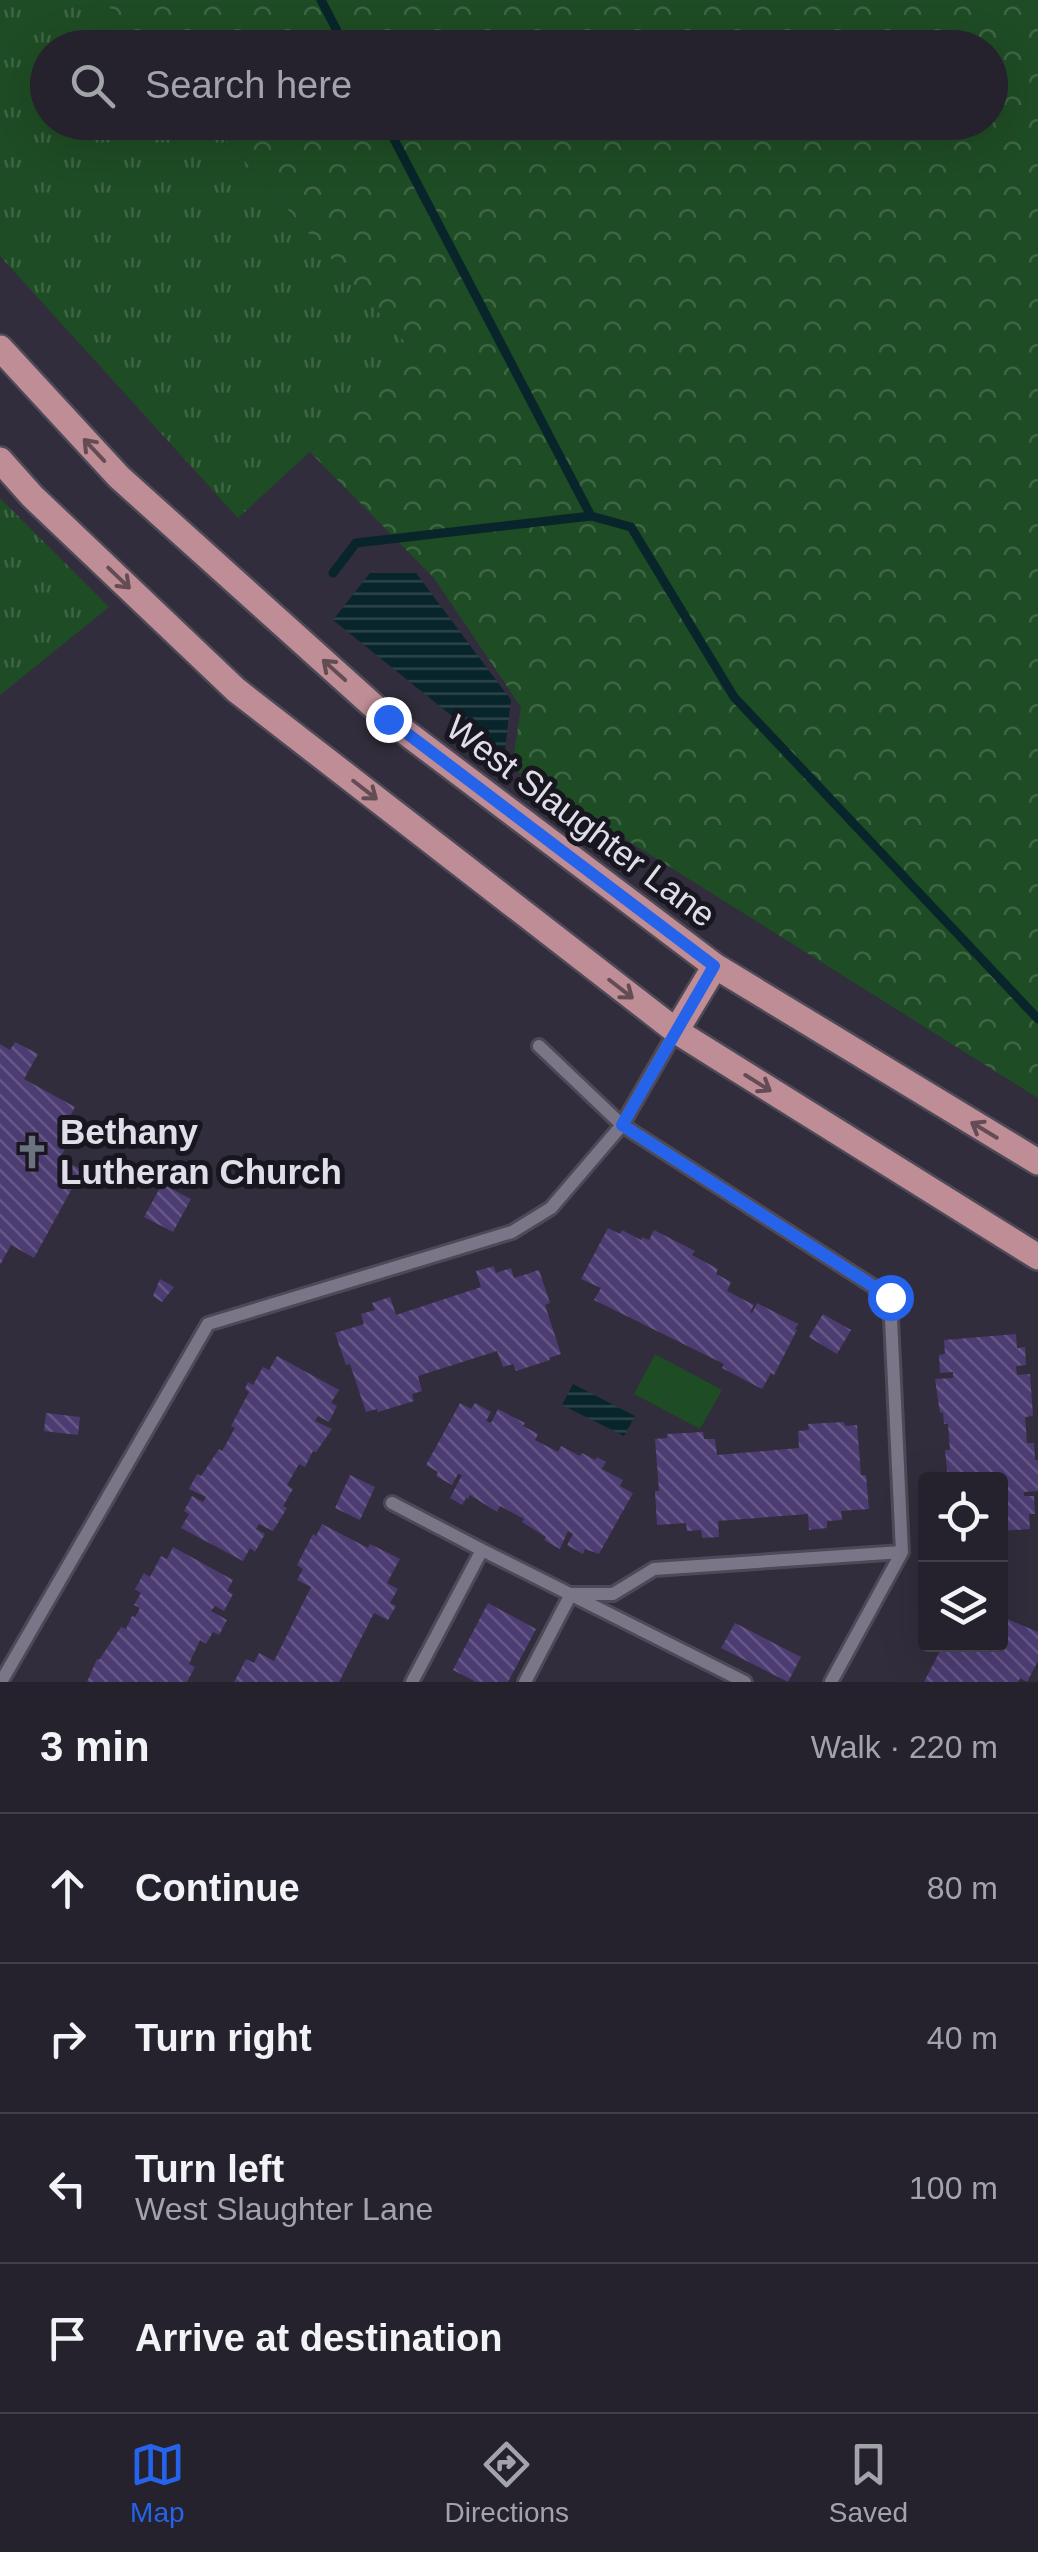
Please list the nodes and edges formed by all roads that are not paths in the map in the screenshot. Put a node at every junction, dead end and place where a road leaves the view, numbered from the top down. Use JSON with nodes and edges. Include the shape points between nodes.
{"nodes":[{"id":1,"x":0,"y":348,"type":"edge"},
{"id":2,"x":0,"y":460,"type":"edge"},
{"id":3,"x":714,"y":966,"type":"junction"},
{"id":4,"x":676,"y":1032,"type":"junction"},
{"id":5,"x":539,"y":1046,"type":"dead end"},
{"id":6,"x":622,"y":1125,"type":"junction"},
{"id":7,"x":1038,"y":1162,"type":"edge"},
{"id":8,"x":1038,"y":1256,"type":"edge"},
{"id":9,"x":392,"y":1503,"type":"dead end"},
{"id":10,"x":482,"y":1550,"type":"junction"},
{"id":11,"x":902,"y":1552,"type":"junction"},
{"id":12,"x":571,"y":1594,"type":"junction"},
{"id":13,"x":1,"y":1682,"type":"edge"},
{"id":14,"x":412,"y":1682,"type":"edge"},
{"id":15,"x":525,"y":1682,"type":"edge"},
{"id":16,"x":745,"y":1682,"type":"edge"},
{"id":17,"x":831,"y":1682,"type":"edge"}],
"edges":[{"from":3,"to":1,"type":"main road","name":"West Slaughter Lane","one_way":true,"via":[[388,719],[119,477]]},
{"from":2,"to":4,"type":"main road","one_way":true,"via":[[236,690]]},
{"from":3,"to":4,"type":"main road"},
{"from":7,"to":3,"type":"main road","name":"West Slaughter Lane","one_way":true},
{"from":4,"to":6,"type":"lane"},
{"from":4,"to":8,"type":"main road","one_way":true},
{"from":5,"to":6,"type":"lane"},
{"from":6,"to":11,"type":"lane","via":[[890,1297]]},
{"from":6,"to":13,"type":"lane","via":[[551,1208],[512,1232],[208,1324]]},
{"from":9,"to":10,"type":"lane"},
{"from":10,"to":12,"type":"lane"},
{"from":10,"to":14,"type":"lane"},
{"from":11,"to":12,"type":"lane","via":[[654,1569],[613,1594]]},
{"from":11,"to":17,"type":"lane"},
{"from":12,"to":15,"type":"lane"},
{"from":12,"to":16,"type":"lane"}]}
